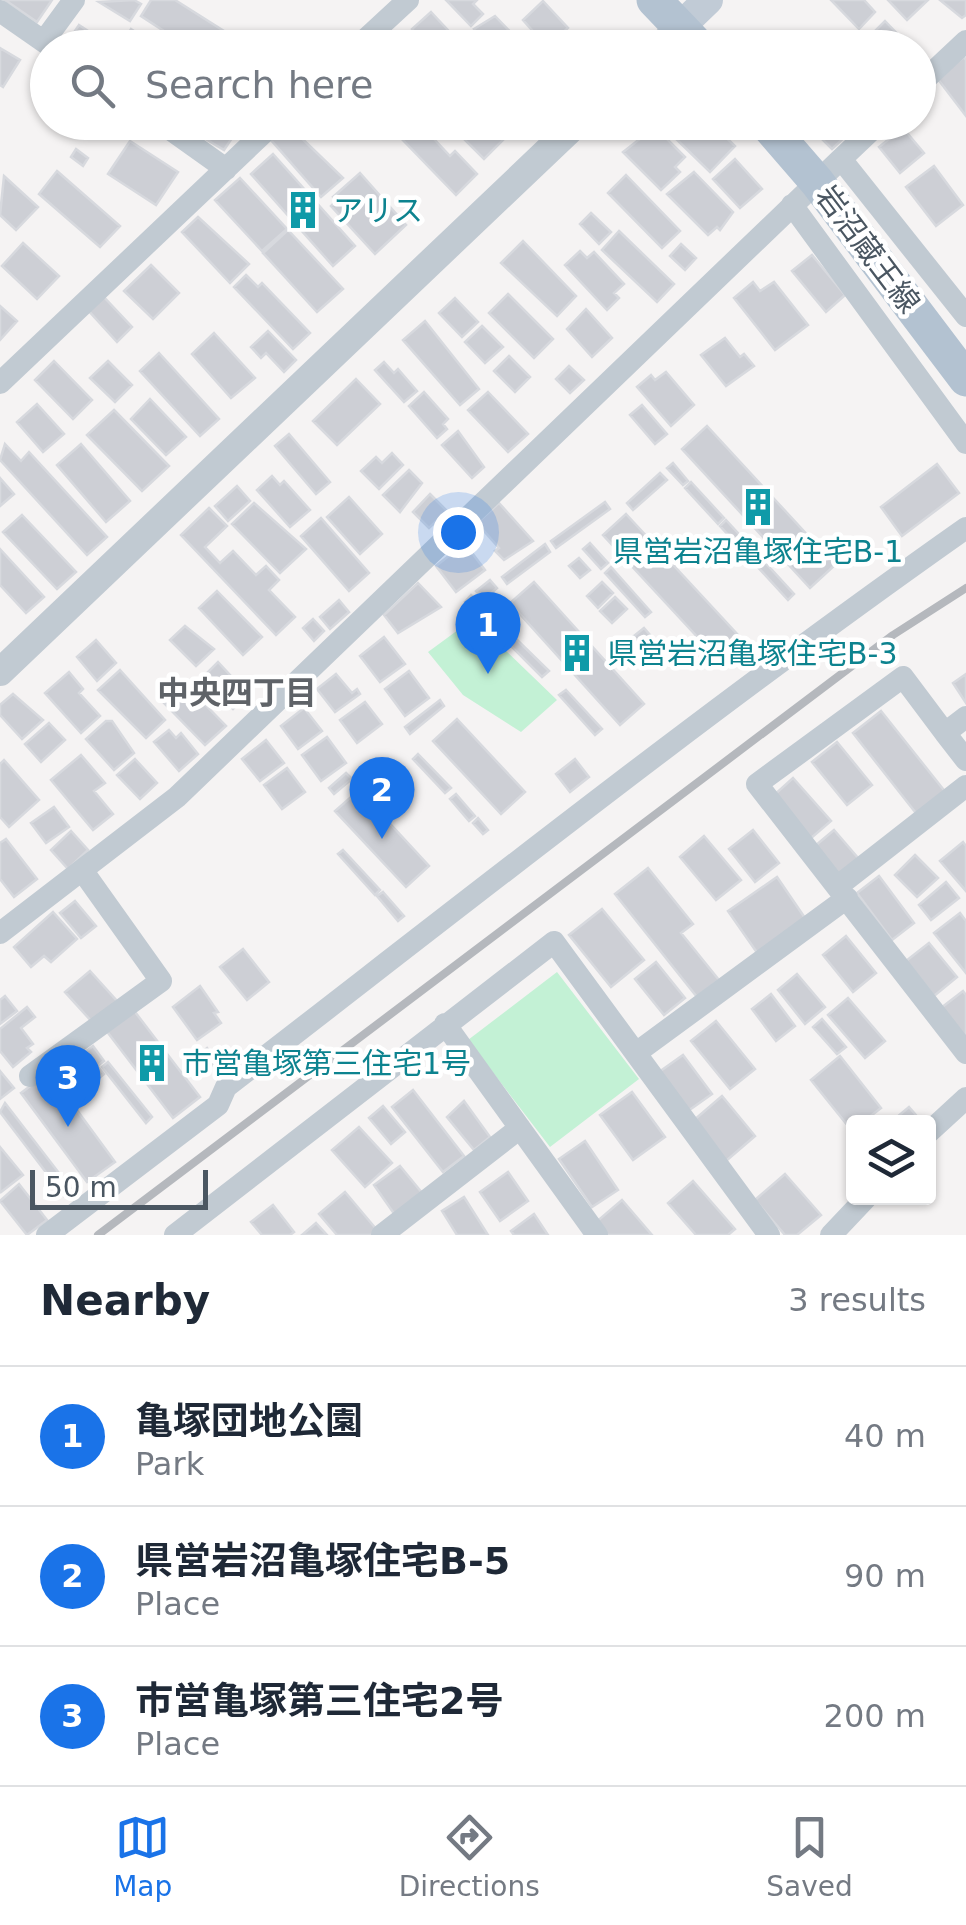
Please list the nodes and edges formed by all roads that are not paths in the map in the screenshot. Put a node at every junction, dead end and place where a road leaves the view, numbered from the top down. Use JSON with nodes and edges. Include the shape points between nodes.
{"nodes":[{"id":1,"x":74,"y":0,"type":"edge"},
{"id":2,"x":408,"y":0,"type":"edge"},
{"id":3,"x":654,"y":0,"type":"edge"},
{"id":4,"x":708,"y":0,"type":"edge"},
{"id":5,"x":0,"y":12,"type":"edge"},
{"id":6,"x":56,"y":30,"type":"edge"},
{"id":7,"x":376,"y":30,"type":"edge"},
{"id":8,"x":673,"y":30,"type":"edge"},
{"id":9,"x":686,"y":30,"type":"edge"},
{"id":10,"x":30,"y":32,"type":"edge"},
{"id":11,"x":966,"y":41,"type":"edge"},
{"id":12,"x":936,"y":69,"type":"edge"},
{"id":13,"x":185,"y":140,"type":"edge"},
{"id":14,"x":256,"y":140,"type":"edge"},
{"id":15,"x":559,"y":140,"type":"edge"},
{"id":16,"x":781,"y":140,"type":"edge"},
{"id":17,"x":861,"y":140,"type":"edge"},
{"id":18,"x":226,"y":169,"type":"junction"},
{"id":19,"x":817,"y":182,"type":"junction"},
{"id":20,"x":966,"y":316,"type":"edge"},
{"id":21,"x":955,"y":365,"type":"edge"},
{"id":22,"x":0,"y":383,"type":"edge"},
{"id":23,"x":966,"y":442,"type":"edge"},
{"id":24,"x":966,"y":528,"type":"edge"},
{"id":25,"x":0,"y":672,"type":"edge"},
{"id":26,"x":966,"y":717,"type":"edge"},
{"id":27,"x":945,"y":732,"type":"junction"},
{"id":28,"x":966,"y":760,"type":"edge"},
{"id":29,"x":966,"y":786,"type":"edge"},
{"id":30,"x":82,"y":870,"type":"junction"},
{"id":31,"x":842,"y":892,"type":"junction"},
{"id":32,"x":0,"y":933,"type":"edge"},
{"id":33,"x":445,"y":1024,"type":"junction"},
{"id":34,"x":636,"y":1053,"type":"junction"},
{"id":35,"x":966,"y":1053,"type":"edge"},
{"id":36,"x":30,"y":1076,"type":"dead end"},
{"id":37,"x":966,"y":1098,"type":"edge"},
{"id":38,"x":936,"y":1125,"type":"edge"},
{"id":39,"x":520,"y":1128,"type":"junction"},
{"id":40,"x":859,"y":1205,"type":"edge"},
{"id":41,"x":586,"y":1231,"type":"edge"},
{"id":42,"x":47,"y":1235,"type":"edge"},
{"id":43,"x":175,"y":1235,"type":"edge"},
{"id":44,"x":382,"y":1235,"type":"edge"},
{"id":45,"x":769,"y":1235,"type":"edge"},
{"id":46,"x":830,"y":1235,"type":"edge"}],
"edges":[{"from":1,"to":6,"type":"street"},
{"from":2,"to":7,"type":"street"},
{"from":3,"to":8,"type":"main road"},
{"from":4,"to":9,"type":"main road"},
{"from":5,"to":10,"type":"street"},
{"from":11,"to":12,"type":"street"},
{"from":13,"to":18,"type":"street"},
{"from":14,"to":18,"type":"street"},
{"from":15,"to":25,"type":"street"},
{"from":16,"to":19,"type":"main road","name":"岩沼蔵王線"},
{"from":17,"to":19,"type":"street"},
{"from":18,"to":22,"type":"street"},
{"from":19,"to":20,"type":"street"},
{"from":19,"to":21,"type":"main road","name":"岩沼蔵王線"},
{"from":19,"to":23,"type":"street"},
{"from":19,"to":30,"type":"street","via":[[176,797]]},
{"from":24,"to":42,"type":"street","via":[[457,909]]},
{"from":26,"to":27,"type":"street"},
{"from":27,"to":28,"type":"street"},
{"from":27,"to":31,"type":"street","via":[[904,676],[758,784]]},
{"from":29,"to":31,"type":"street"},
{"from":30,"to":32,"type":"street"},
{"from":30,"to":36,"type":"street","via":[[160,981]]},
{"from":31,"to":34,"type":"street"},
{"from":31,"to":35,"type":"street"},
{"from":33,"to":34,"type":"street","via":[[554,942]]},
{"from":33,"to":39,"type":"street"},
{"from":33,"to":43,"type":"street"},
{"from":34,"to":45,"type":"street"},
{"from":37,"to":38,"type":"street"},
{"from":39,"to":41,"type":"street"},
{"from":39,"to":44,"type":"street"},
{"from":40,"to":46,"type":"street"}]}
